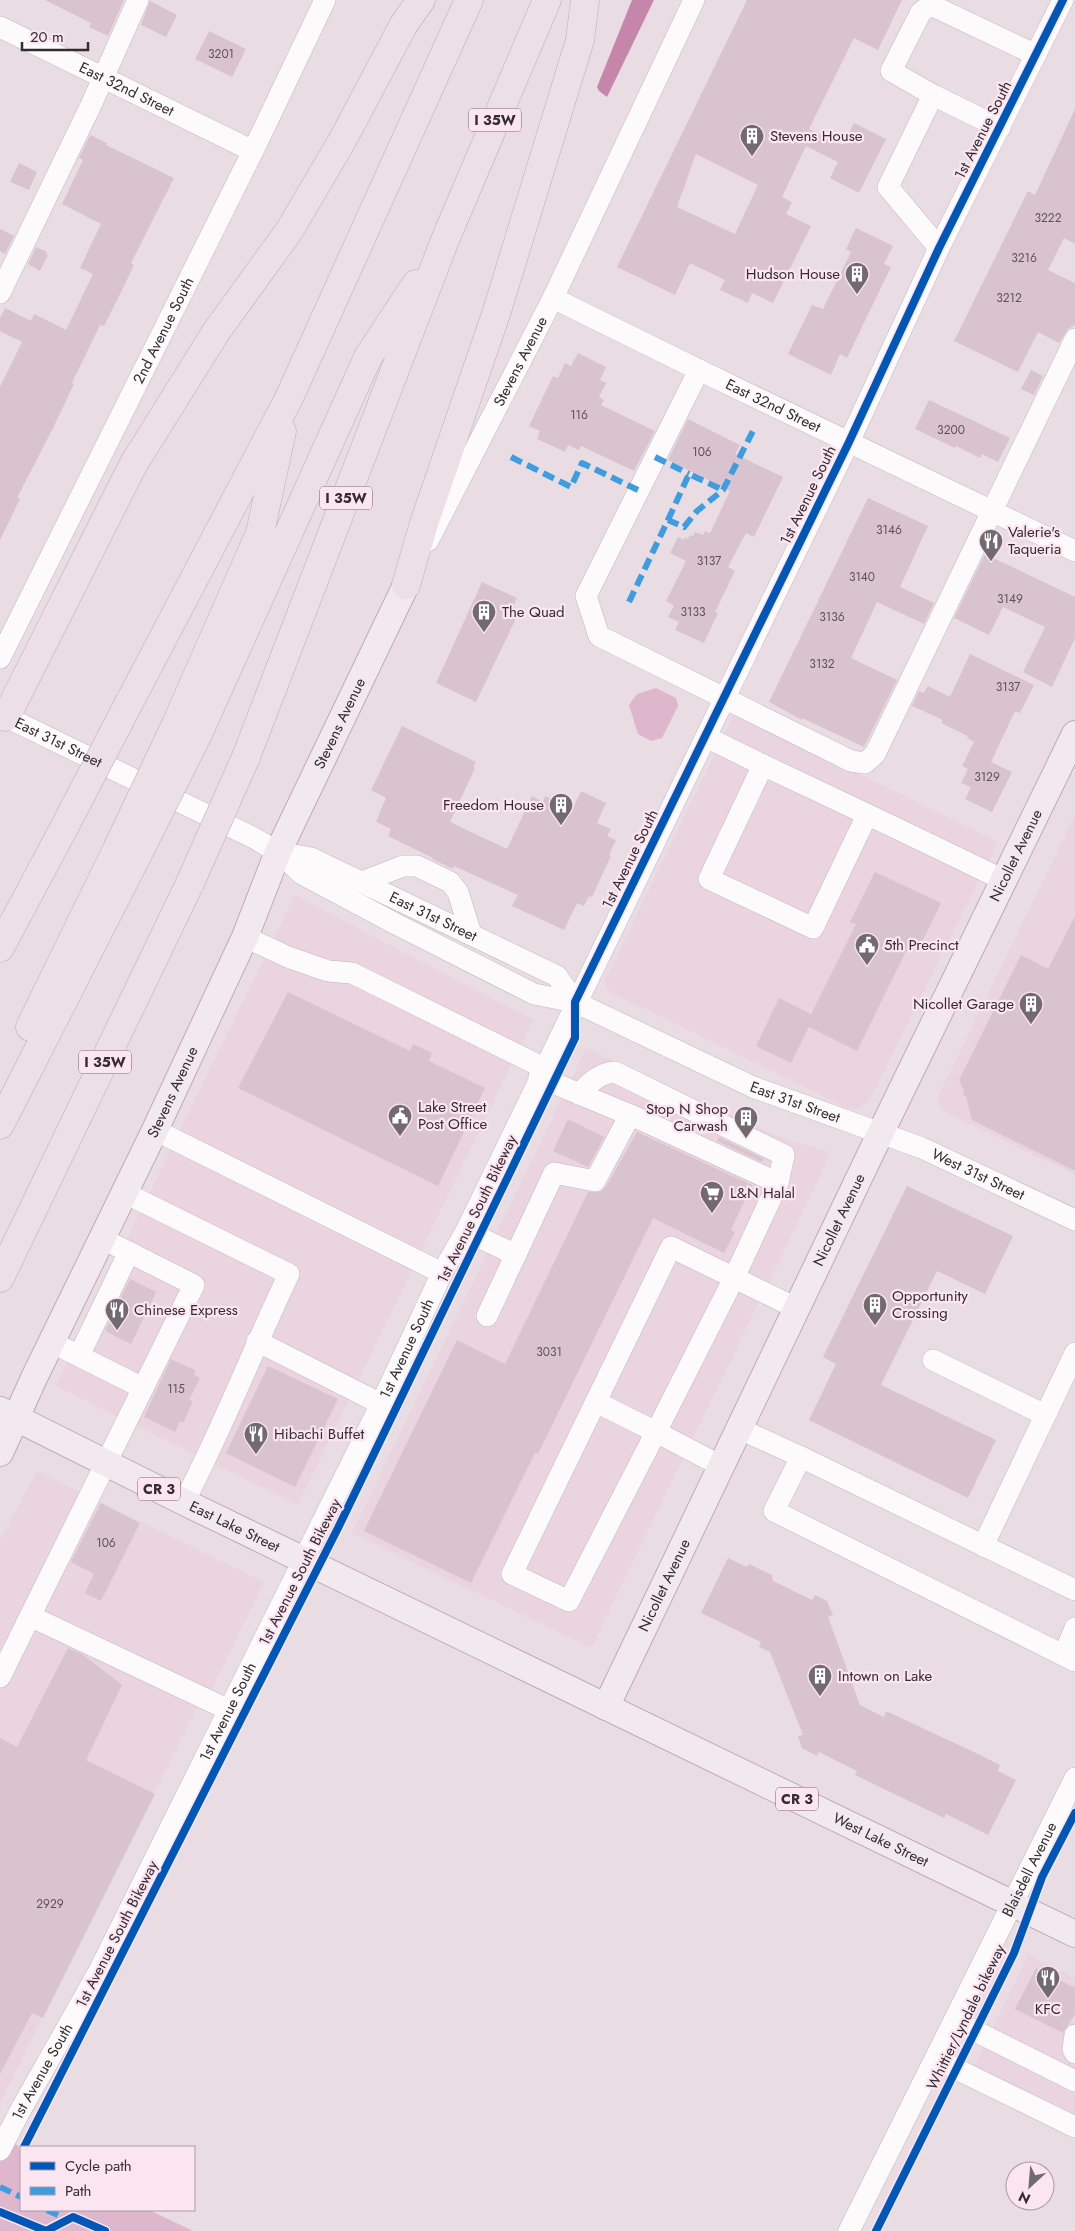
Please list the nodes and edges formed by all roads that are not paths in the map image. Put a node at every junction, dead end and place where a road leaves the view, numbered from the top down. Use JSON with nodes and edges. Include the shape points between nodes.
{"nodes":[{"id":1,"x":138,"y":0,"type":"edge"},
{"id":2,"x":325,"y":0,"type":"edge"},
{"id":3,"x":421,"y":0,"type":"edge"},
{"id":4,"x":469,"y":0,"type":"edge"},
{"id":5,"x":547,"y":0,"type":"edge"},
{"id":6,"x":586,"y":0,"type":"edge"},
{"id":7,"x":694,"y":0,"type":"edge"},
{"id":8,"x":1063,"y":0,"type":"edge"},
{"id":9,"x":0,"y":27,"type":"edge"},
{"id":10,"x":1036,"y":55,"type":"junction"},
{"id":11,"x":103,"y":78,"type":"junction"},
{"id":12,"x":933,"y":95,"type":"junction"},
{"id":13,"x":1000,"y":128,"type":"junction"},
{"id":14,"x":253,"y":151,"type":"junction"},
{"id":15,"x":445,"y":240,"type":"junction"},
{"id":16,"x":938,"y":248,"type":"junction"},
{"id":17,"x":0,"y":293,"type":"edge"},
{"id":18,"x":553,"y":298,"type":"junction"},
{"id":19,"x":1075,"y":339,"type":"edge"},
{"id":20,"x":699,"y":370,"type":"junction"},
{"id":21,"x":288,"y":398,"type":"junction"},
{"id":22,"x":849,"y":442,"type":"junction"},
{"id":23,"x":991,"y":511,"type":"junction"},
{"id":24,"x":1075,"y":551,"type":"edge"},
{"id":25,"x":406,"y":586,"type":"junction"},
{"id":26,"x":0,"y":658,"type":"edge"},
{"id":27,"x":724,"y":699,"type":"junction"},
{"id":28,"x":2,"y":720,"type":"edge"},
{"id":29,"x":187,"y":729,"type":"junction"},
{"id":30,"x":1075,"y":734,"type":"edge"},
{"id":31,"x":706,"y":737,"type":"junction"},
{"id":32,"x":763,"y":765,"type":"junction"},
{"id":33,"x":867,"y":815,"type":"junction"},
{"id":34,"x":278,"y":852,"type":"junction"},
{"id":35,"x":127,"y":853,"type":"junction"},
{"id":36,"x":1004,"y":880,"type":"junction"},
{"id":37,"x":362,"y":882,"type":"junction"},
{"id":38,"x":471,"y":934,"type":"junction"},
{"id":39,"x":245,"y":936,"type":"junction"},
{"id":40,"x":0,"y":948,"type":"edge"},
{"id":41,"x":576,"y":1002,"type":"junction"},
{"id":42,"x":542,"y":1073,"type":"junction"},
{"id":43,"x":0,"y":1085,"type":"edge"},
{"id":44,"x":579,"y":1094,"type":"junction"},
{"id":45,"x":630,"y":1115,"type":"junction"},
{"id":46,"x":0,"y":1125,"type":"edge"},
{"id":47,"x":155,"y":1130,"type":"junction"},
{"id":48,"x":881,"y":1132,"type":"junction"},
{"id":49,"x":778,"y":1183,"type":"junction"},
{"id":50,"x":123,"y":1192,"type":"junction"},
{"id":51,"x":1075,"y":1220,"type":"edge"},
{"id":52,"x":466,"y":1231,"type":"junction"},
{"id":53,"x":101,"y":1238,"type":"junction"},
{"id":54,"x":129,"y":1252,"type":"junction"},
{"id":55,"x":516,"y":1255,"type":"junction"},
{"id":56,"x":442,"y":1273,"type":"junction"},
{"id":57,"x":0,"y":1278,"type":"edge"},
{"id":58,"x":734,"y":1278,"type":"junction"},
{"id":59,"x":796,"y":1308,"type":"junction"},
{"id":60,"x":487,"y":1316,"type":"dead end"},
{"id":61,"x":257,"y":1341,"type":"junction"},
{"id":62,"x":51,"y":1342,"type":"junction"},
{"id":63,"x":1075,"y":1354,"type":"edge"},
{"id":64,"x":79,"y":1356,"type":"junction"},
{"id":65,"x":933,"y":1360,"type":"dead end"},
{"id":66,"x":143,"y":1388,"type":"junction"},
{"id":67,"x":596,"y":1402,"type":"junction"},
{"id":68,"x":381,"y":1404,"type":"junction"},
{"id":69,"x":8,"y":1414,"type":"edge"},
{"id":70,"x":1045,"y":1415,"type":"junction"},
{"id":71,"x":738,"y":1428,"type":"junction"},
{"id":72,"x":656,"y":1432,"type":"junction"},
{"id":73,"x":0,"y":1453,"type":"edge"},
{"id":74,"x":801,"y":1457,"type":"junction"},
{"id":75,"x":105,"y":1462,"type":"junction"},
{"id":76,"x":721,"y":1466,"type":"junction"},
{"id":77,"x":184,"y":1502,"type":"junction"},
{"id":78,"x":983,"y":1546,"type":"junction"},
{"id":79,"x":304,"y":1558,"type":"junction"},
{"id":80,"x":1075,"y":1590,"type":"edge"},
{"id":81,"x":30,"y":1616,"type":"junction"},
{"id":82,"x":1075,"y":1628,"type":"edge"},
{"id":83,"x":1069,"y":1658,"type":"edge"},
{"id":84,"x":0,"y":1677,"type":"edge"},
{"id":85,"x":606,"y":1707,"type":"junction"},
{"id":86,"x":229,"y":1710,"type":"junction"},
{"id":87,"x":1075,"y":1778,"type":"edge"},
{"id":88,"x":1014,"y":1904,"type":"junction"},
{"id":89,"x":1075,"y":1934,"type":"edge"},
{"id":90,"x":954,"y":2021,"type":"junction"},
{"id":91,"x":1075,"y":2035,"type":"edge"},
{"id":92,"x":1075,"y":2054,"type":"edge"},
{"id":93,"x":936,"y":2059,"type":"junction"},
{"id":94,"x":1075,"y":2081,"type":"edge"},
{"id":95,"x":1075,"y":2127,"type":"edge"},
{"id":96,"x":2,"y":2147,"type":"edge"},
{"id":97,"x":849,"y":2231,"type":"edge"}],
"edges":[{"from":1,"to":11,"type":"street"},
{"from":2,"to":14,"type":"street","name":"2nd Avenue South"},
{"from":3,"to":28,"type":"highway","via":[[404,24],[290,231],[216,332],[133,465]]},
{"from":4,"to":21,"type":"highway"},
{"from":5,"to":15,"type":"highway","number":"I 35W"},
{"from":6,"to":25,"type":"highway","via":[[580,40],[551,135]]},
{"from":7,"to":18,"type":"street","name":"Stevens Avenue"},
{"from":8,"to":10,"type":"street","name":"1st Avenue South"},
{"from":9,"to":11,"type":"street","name":"East 32nd Street"},
{"from":10,"to":12,"type":"street","via":[[931,5],[921,12],[891,70]]},
{"from":10,"to":13,"type":"street","name":"1st Avenue South"},
{"from":11,"to":14,"type":"street","name":"East 32nd Street"},
{"from":11,"to":17,"type":"street"},
{"from":12,"to":13,"type":"street"},
{"from":12,"to":16,"type":"street","via":[[888,187]]},
{"from":13,"to":16,"type":"street","name":"1st Avenue South"},
{"from":14,"to":26,"type":"street","name":"2nd Avenue South"},
{"from":15,"to":29,"type":"highway","via":[[368,357]]},
{"from":15,"to":57,"type":"highway","number":"I 35W","bridge":true,"via":[[246,757],[190,883]]},
{"from":16,"to":22,"type":"street","name":"1st Avenue South"},
{"from":18,"to":20,"type":"street","name":"East 32nd Street"},
{"from":18,"to":25,"type":"street","name":"Stevens Avenue"},
{"from":19,"to":23,"type":"street"},
{"from":20,"to":22,"type":"street","name":"East 32nd Street"},
{"from":20,"to":27,"type":"street","via":[[586,596],[599,636]]},
{"from":21,"to":29,"type":"highway","via":[[260,533]]},
{"from":21,"to":40,"type":"highway","bridge":true},
{"from":22,"to":23,"type":"street","name":"East 32nd Street"},
{"from":22,"to":27,"type":"street","name":"1st Avenue South"},
{"from":23,"to":24,"type":"street","name":"East 32nd Street"},
{"from":23,"to":27,"type":"street","via":[[875,754],[865,763],[851,761]]},
{"from":25,"to":34,"type":"main road","name":"Stevens Avenue"},
{"from":27,"to":31,"type":"street","name":"1st Avenue South"},
{"from":28,"to":34,"type":"street","name":"East 31st Street"},
{"from":29,"to":35,"type":"highway","bridge":true},
{"from":30,"to":36,"type":"main road","name":"Nicollet Avenue"},
{"from":31,"to":32,"type":"street"},
{"from":31,"to":41,"type":"street","name":"1st Avenue South"},
{"from":32,"to":33,"type":"street"},
{"from":32,"to":33,"type":"street","via":[[710,879],[718,883],[813,928]]},
{"from":33,"to":36,"type":"street"},
{"from":34,"to":37,"type":"street","name":"East 31st Street","via":[[311,858]]},
{"from":34,"to":39,"type":"main road","name":"Stevens Avenue"},
{"from":34,"to":41,"type":"street","name":"East 31st Street","via":[[302,874],[534,994]]},
{"from":35,"to":43,"type":"highway"},
{"from":35,"to":46,"type":"highway"},
{"from":36,"to":48,"type":"main road","name":"Nicollet Avenue"},
{"from":37,"to":38,"type":"street","name":"East 31st Street"},
{"from":37,"to":38,"type":"street","via":[[403,866],[417,866],[450,882],[458,892]]},
{"from":38,"to":41,"type":"street","name":"East 31st Street","via":[[557,976]]},
{"from":39,"to":42,"type":"street","via":[[328,972],[352,973]]},
{"from":39,"to":47,"type":"main road","name":"Stevens Avenue"},
{"from":41,"to":42,"type":"street","name":"1st Avenue South"},
{"from":41,"to":48,"type":"street","name":"East 31st Street","via":[[753,1087]]},
{"from":42,"to":44,"type":"street"},
{"from":42,"to":52,"type":"street","name":"1st Avenue South"},
{"from":44,"to":45,"type":"street"},
{"from":44,"to":49,"type":"street","via":[[594,1078],[615,1072],[784,1155]]},
{"from":45,"to":49,"type":"street"},
{"from":45,"to":55,"type":"street","via":[[596,1181],[554,1173]]},
{"from":47,"to":50,"type":"main road","name":"Stevens Avenue"},
{"from":47,"to":56,"type":"street"},
{"from":48,"to":51,"type":"street","name":"West 31st Street"},
{"from":48,"to":59,"type":"main road","name":"Nicollet Avenue"},
{"from":49,"to":58,"type":"street"},
{"from":50,"to":53,"type":"main road","name":"Stevens Avenue"},
{"from":50,"to":61,"type":"street","via":[[289,1274]]},
{"from":52,"to":55,"type":"street"},
{"from":52,"to":56,"type":"street","name":"1st Avenue South"},
{"from":53,"to":54,"type":"street"},
{"from":53,"to":62,"type":"main road","name":"Stevens Avenue"},
{"from":54,"to":64,"type":"street"},
{"from":54,"to":66,"type":"street","via":[[194,1285]]},
{"from":55,"to":60,"type":"street"},
{"from":56,"to":68,"type":"street","name":"1st Avenue South"},
{"from":58,"to":59,"type":"street"},
{"from":58,"to":67,"type":"street","via":[[671,1247]]},
{"from":58,"to":72,"type":"street"},
{"from":59,"to":71,"type":"main road","name":"Nicollet Avenue"},
{"from":61,"to":68,"type":"street"},
{"from":61,"to":77,"type":"street"},
{"from":62,"to":64,"type":"street"},
{"from":62,"to":69,"type":"main road","name":"Stevens Avenue"},
{"from":63,"to":70,"type":"street"},
{"from":64,"to":66,"type":"street"},
{"from":65,"to":70,"type":"street"},
{"from":66,"to":75,"type":"street"},
{"from":67,"to":72,"type":"street"},
{"from":67,"to":72,"type":"street","via":[[512,1574],[569,1601]]},
{"from":68,"to":79,"type":"street","name":"1st Avenue South"},
{"from":69,"to":73,"type":"main road","name":"Stevens Avenue"},
{"from":69,"to":75,"type":"main road","name":"East Lake Street","number":"CR 3"},
{"from":70,"to":78,"type":"street"},
{"from":71,"to":74,"type":"street"},
{"from":71,"to":76,"type":"main road","name":"Nicollet Avenue"},
{"from":72,"to":76,"type":"street"},
{"from":74,"to":78,"type":"street"},
{"from":74,"to":83,"type":"street","via":[[774,1511]]},
{"from":75,"to":77,"type":"main road","name":"East Lake Street","number":"CR 3"},
{"from":75,"to":81,"type":"street"},
{"from":76,"to":85,"type":"main road","name":"Nicollet Avenue"},
{"from":77,"to":79,"type":"main road","name":"East Lake Street","number":"CR 3"},
{"from":78,"to":80,"type":"street"},
{"from":79,"to":85,"type":"main road","name":"East Lake Street","number":"CR 3"},
{"from":79,"to":86,"type":"street","name":"1st Avenue South"},
{"from":81,"to":84,"type":"street"},
{"from":81,"to":86,"type":"street"},
{"from":82,"to":83,"type":"street"},
{"from":85,"to":88,"type":"main road","name":"West Lake Street","number":"CR 3"},
{"from":86,"to":96,"type":"street","name":"1st Avenue South","via":[[99,1970]]},
{"from":87,"to":88,"type":"street","name":"Blaisdell Avenue"},
{"from":88,"to":89,"type":"main road","name":"West Lake Street","number":"CR 3"},
{"from":88,"to":90,"type":"street","name":"Blaisdell Avenue"},
{"from":90,"to":93,"type":"street","name":"Blaisdell Avenue"},
{"from":90,"to":94,"type":"street"},
{"from":91,"to":92,"type":"street"},
{"from":93,"to":95,"type":"street"},
{"from":93,"to":97,"type":"street","name":"Blaisdell Avenue"}]}
